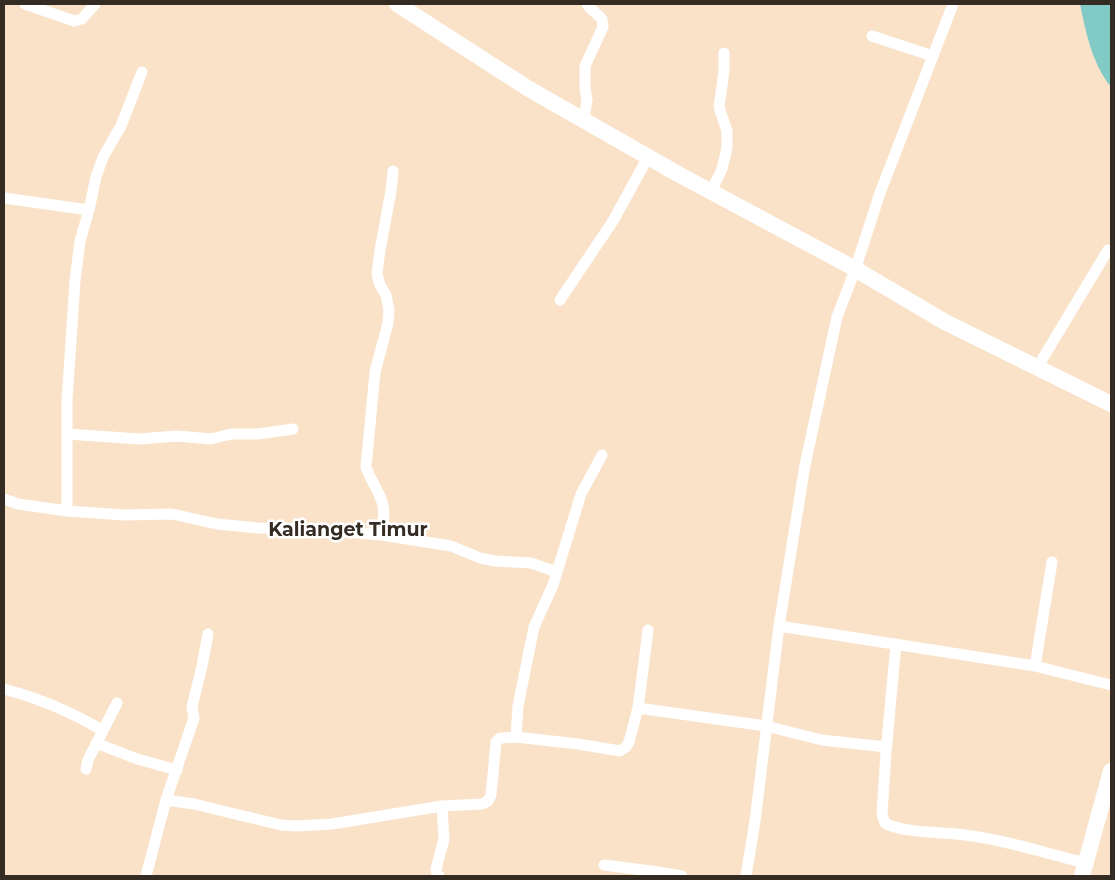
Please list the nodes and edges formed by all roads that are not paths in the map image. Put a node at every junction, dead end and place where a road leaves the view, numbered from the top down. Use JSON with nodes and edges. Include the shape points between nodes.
{"nodes":[{"id":1,"x":25,"y":4,"type":"edge"},
{"id":2,"x":95,"y":4,"type":"edge"},
{"id":3,"x":397,"y":4,"type":"edge"},
{"id":4,"x":587,"y":4,"type":"edge"},
{"id":5,"x":953,"y":4,"type":"edge"},
{"id":6,"x":872,"y":36,"type":"dead end"},
{"id":7,"x":724,"y":53,"type":"dead end"},
{"id":8,"x":933,"y":56,"type":"junction"},
{"id":9,"x":142,"y":72,"type":"dead end"},
{"id":10,"x":584,"y":119,"type":"junction"},
{"id":11,"x":648,"y":157,"type":"junction"},
{"id":12,"x":393,"y":172,"type":"dead end"},
{"id":13,"x":711,"y":192,"type":"junction"},
{"id":14,"x":4,"y":198,"type":"edge"},
{"id":15,"x":89,"y":210,"type":"junction"},
{"id":16,"x":1108,"y":250,"type":"dead end"},
{"id":17,"x":855,"y":270,"type":"junction"},
{"id":18,"x":560,"y":300,"type":"dead end"},
{"id":19,"x":1037,"y":368,"type":"junction"},
{"id":20,"x":1111,"y":404,"type":"edge"},
{"id":21,"x":293,"y":429,"type":"dead end"},
{"id":22,"x":67,"y":434,"type":"junction"},
{"id":23,"x":602,"y":455,"type":"dead end"},
{"id":24,"x":4,"y":499,"type":"edge"},
{"id":25,"x":67,"y":511,"type":"junction"},
{"id":26,"x":382,"y":535,"type":"junction"},
{"id":27,"x":1052,"y":562,"type":"dead end"},
{"id":28,"x":557,"y":572,"type":"junction"},
{"id":29,"x":779,"y":626,"type":"junction"},
{"id":30,"x":648,"y":630,"type":"dead end"},
{"id":31,"x":208,"y":634,"type":"dead end"},
{"id":32,"x":896,"y":644,"type":"junction"},
{"id":33,"x":1035,"y":666,"type":"junction"},
{"id":34,"x":1111,"y":685,"type":"edge"},
{"id":35,"x":4,"y":689,"type":"edge"},
{"id":36,"x":117,"y":703,"type":"dead end"},
{"id":37,"x":638,"y":708,"type":"junction"},
{"id":38,"x":766,"y":726,"type":"junction"},
{"id":39,"x":102,"y":730,"type":"junction"},
{"id":40,"x":516,"y":737,"type":"junction"},
{"id":41,"x":96,"y":743,"type":"junction"},
{"id":42,"x":886,"y":747,"type":"junction"},
{"id":43,"x":86,"y":769,"type":"dead end"},
{"id":44,"x":177,"y":770,"type":"junction"},
{"id":45,"x":1111,"y":771,"type":"edge"},
{"id":46,"x":166,"y":800,"type":"junction"},
{"id":47,"x":442,"y":806,"type":"junction"},
{"id":48,"x":1106,"y":810,"type":"edge"},
{"id":49,"x":604,"y":865,"type":"dead end"},
{"id":50,"x":1084,"y":870,"type":"edge"},
{"id":51,"x":146,"y":876,"type":"edge"},
{"id":52,"x":439,"y":876,"type":"edge"},
{"id":53,"x":682,"y":876,"type":"edge"},
{"id":54,"x":746,"y":876,"type":"edge"}],
"edges":[{"from":1,"to":2,"type":"street","via":[[74,21],[82,19]]},
{"from":3,"to":10,"type":"main road","via":[[529,89]]},
{"from":4,"to":10,"type":"street","via":[[602,18],[603,27],[585,66],[587,100]]},
{"from":5,"to":8,"type":"street"},
{"from":6,"to":8,"type":"street"},
{"from":7,"to":13,"type":"street","via":[[719,107],[727,131],[727,148]]},
{"from":8,"to":17,"type":"street","via":[[880,193]]},
{"from":9,"to":15,"type":"street","via":[[121,126],[103,157]]},
{"from":10,"to":11,"type":"main road"},
{"from":11,"to":13,"type":"main road"},
{"from":11,"to":18,"type":"street","via":[[613,221]]},
{"from":12,"to":26,"type":"street","via":[[378,274],[386,295],[388,323],[375,372],[366,467],[384,509]]},
{"from":13,"to":17,"type":"main road"},
{"from":14,"to":15,"type":"street"},
{"from":15,"to":22,"type":"street","via":[[80,241],[75,280]]},
{"from":16,"to":19,"type":"street"},
{"from":17,"to":19,"type":"main road","via":[[945,322]]},
{"from":17,"to":29,"type":"street","via":[[837,317],[804,465]]},
{"from":19,"to":20,"type":"main road"},
{"from":21,"to":22,"type":"street","via":[[210,439],[177,436],[139,440]]},
{"from":22,"to":25,"type":"street"},
{"from":23,"to":28,"type":"street","via":[[582,494]]},
{"from":24,"to":25,"type":"street"},
{"from":25,"to":26,"type":"street","via":[[172,514],[225,525]]},
{"from":26,"to":28,"type":"street","via":[[451,546],[480,558],[531,563]]},
{"from":27,"to":33,"type":"street"},
{"from":28,"to":40,"type":"street","via":[[534,628],[518,706]]},
{"from":29,"to":32,"type":"street"},
{"from":29,"to":38,"type":"street"},
{"from":30,"to":37,"type":"street"},
{"from":31,"to":44,"type":"street","via":[[192,707],[194,718]]},
{"from":32,"to":33,"type":"street"},
{"from":32,"to":42,"type":"street"},
{"from":33,"to":34,"type":"street"},
{"from":35,"to":39,"type":"street","via":[[43,701]]},
{"from":36,"to":39,"type":"street"},
{"from":37,"to":38,"type":"street"},
{"from":37,"to":40,"type":"street","via":[[629,742],[620,751]]},
{"from":38,"to":42,"type":"street","via":[[822,740]]},
{"from":38,"to":54,"type":"street"},
{"from":39,"to":41,"type":"street"},
{"from":40,"to":47,"type":"street","via":[[500,738],[496,742],[488,801]]},
{"from":41,"to":43,"type":"street"},
{"from":41,"to":44,"type":"street"},
{"from":42,"to":50,"type":"street","via":[[882,814],[885,823],[1025,847]]},
{"from":44,"to":46,"type":"street"},
{"from":45,"to":48,"type":"main road"},
{"from":46,"to":47,"type":"street","via":[[280,825],[341,823]]},
{"from":46,"to":51,"type":"street"},
{"from":47,"to":52,"type":"street","via":[[444,839],[436,869]]},
{"from":48,"to":50,"type":"main road"},
{"from":49,"to":53,"type":"street"}]}
